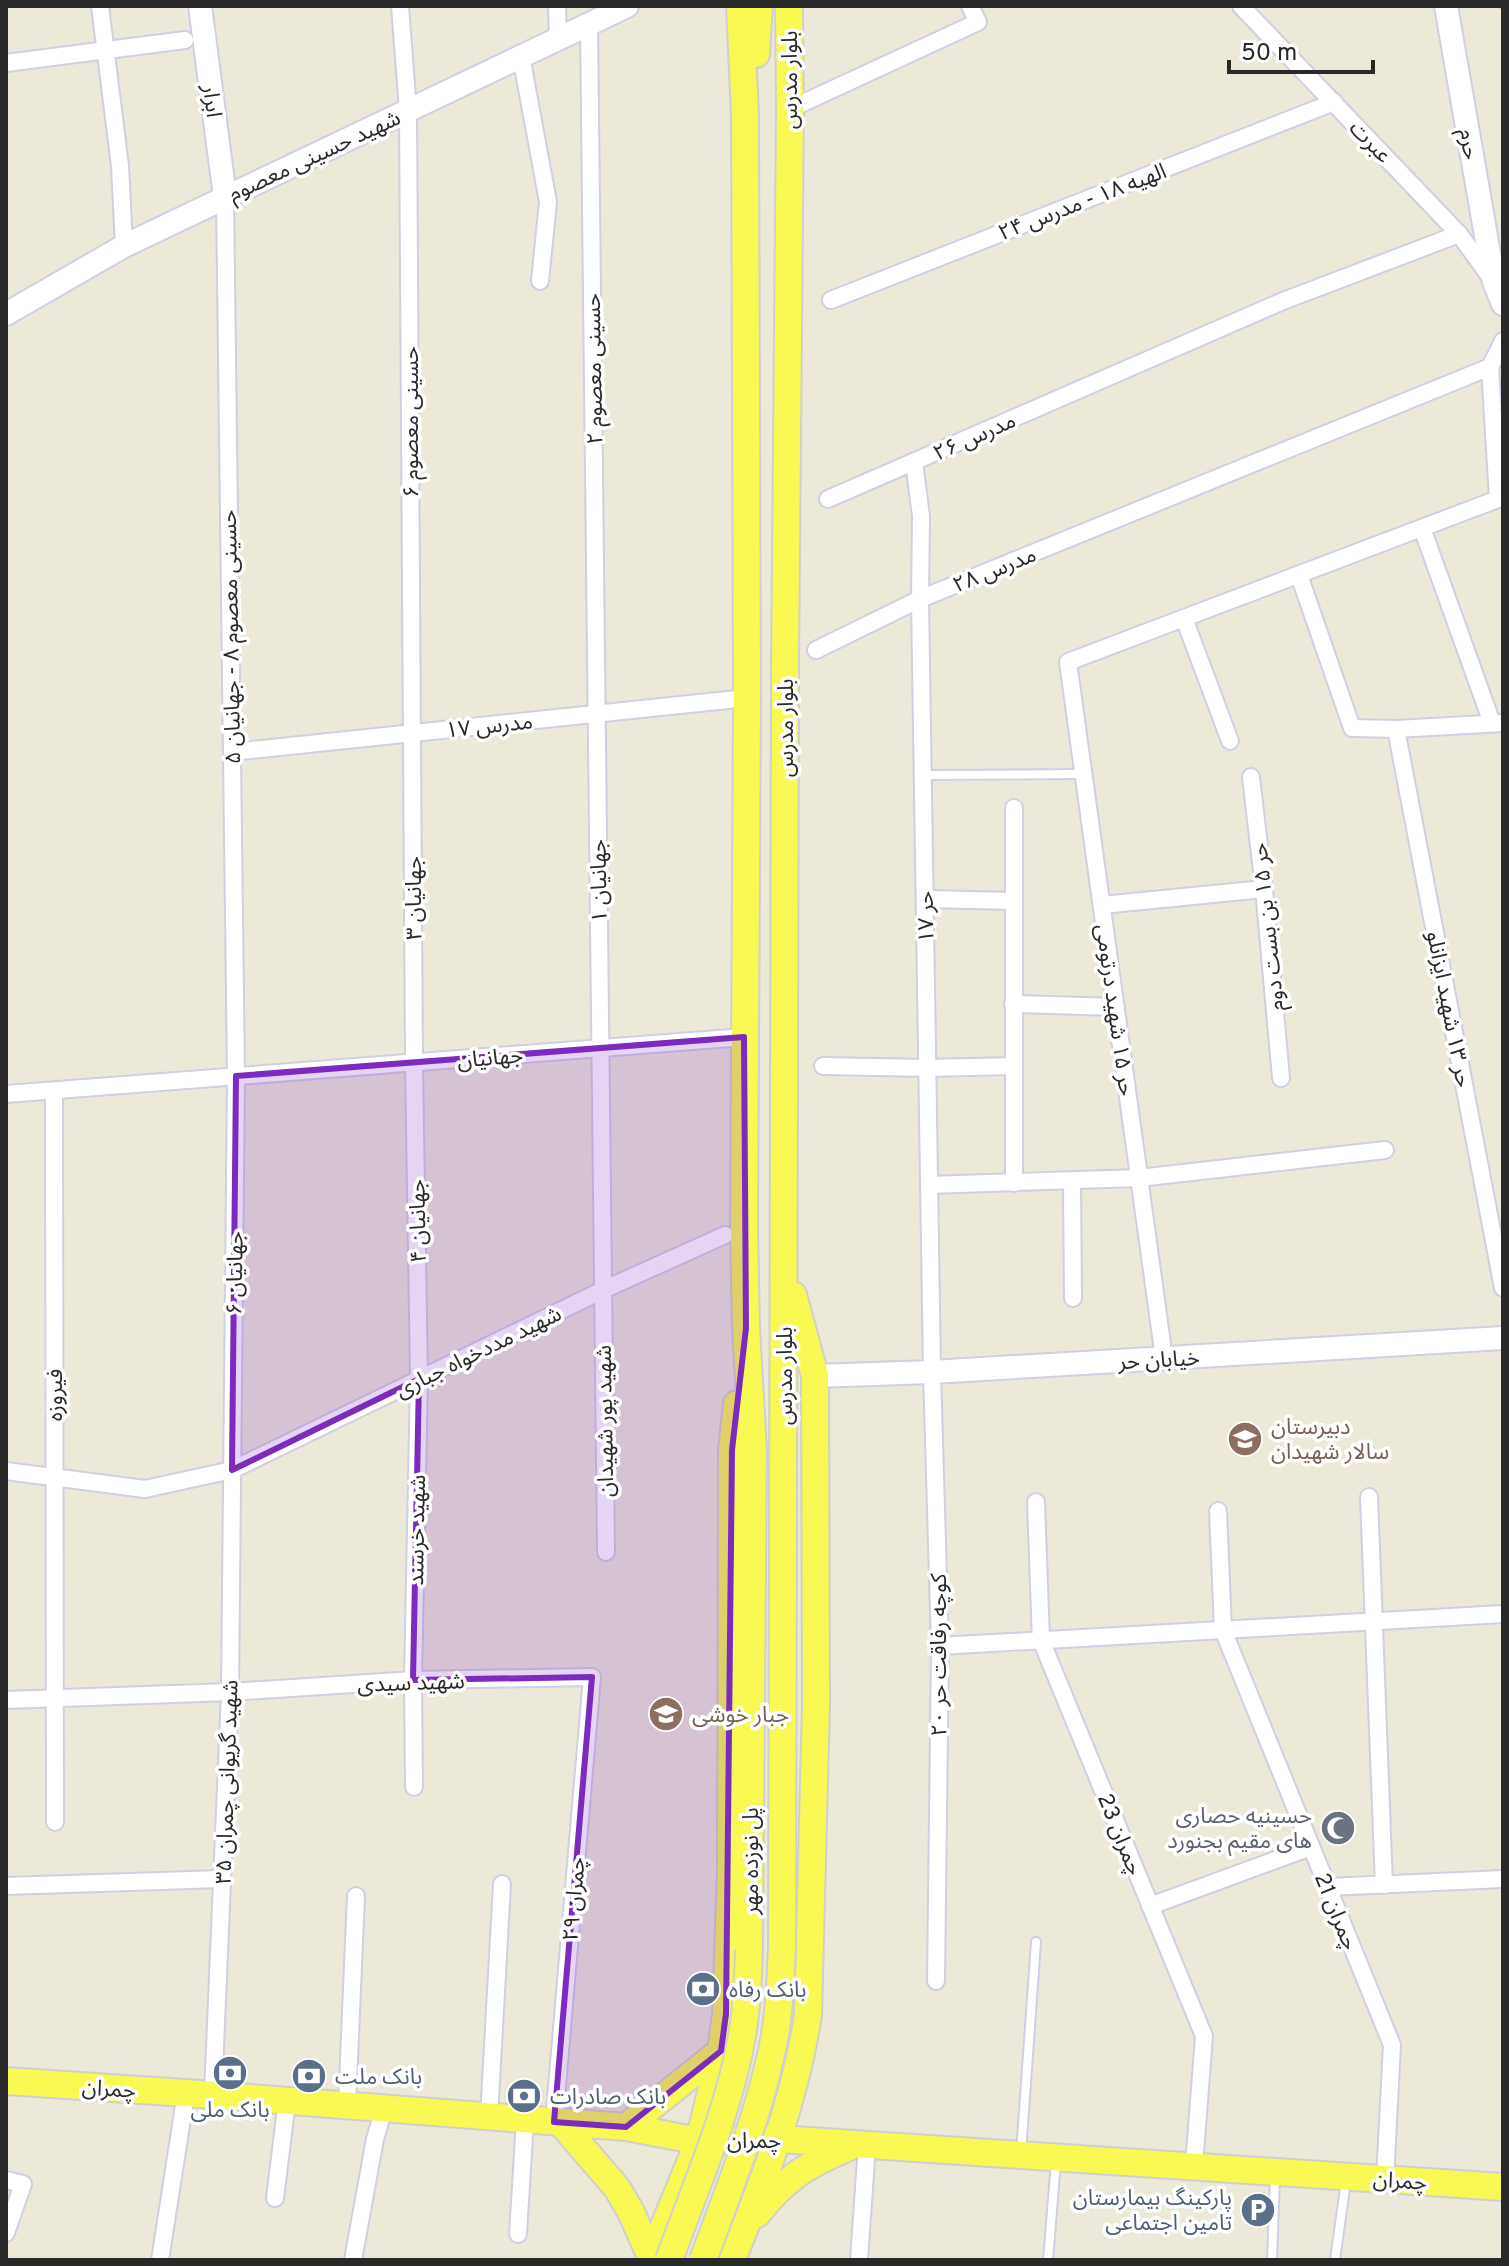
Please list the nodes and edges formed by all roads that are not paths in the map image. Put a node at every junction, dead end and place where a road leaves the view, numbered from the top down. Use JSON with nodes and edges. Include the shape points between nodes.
{"nodes":[{"id":1,"x":100,"y":6,"type":"edge"},
{"id":2,"x":200,"y":6,"type":"edge"},
{"id":3,"x":400,"y":6,"type":"edge"},
{"id":4,"x":557,"y":6,"type":"edge"},
{"id":5,"x":627,"y":6,"type":"edge"},
{"id":6,"x":740,"y":6,"type":"edge"},
{"id":7,"x":759,"y":6,"type":"edge"},
{"id":8,"x":789,"y":6,"type":"edge"},
{"id":9,"x":970,"y":6,"type":"edge"},
{"id":10,"x":1241,"y":6,"type":"edge"},
{"id":11,"x":1446,"y":6,"type":"edge"},
{"id":12,"x":589,"y":24,"type":"junction"},
{"id":13,"x":558,"y":39,"type":"junction"},
{"id":14,"x":185,"y":40,"type":"dead end"},
{"id":15,"x":106,"y":52,"type":"junction"},
{"id":16,"x":521,"y":56,"type":"junction"},
{"id":17,"x":6,"y":63,"type":"edge"},
{"id":18,"x":1334,"y":102,"type":"junction"},
{"id":19,"x":790,"y":109,"type":"junction"},
{"id":20,"x":408,"y":110,"type":"junction"},
{"id":21,"x":745,"y":115,"type":"junction"},
{"id":22,"x":225,"y":197,"type":"junction"},
{"id":23,"x":1459,"y":234,"type":"junction"},
{"id":24,"x":124,"y":246,"type":"junction"},
{"id":25,"x":540,"y":281,"type":"dead end"},
{"id":26,"x":1494,"y":282,"type":"junction"},
{"id":27,"x":831,"y":300,"type":"dead end"},
{"id":28,"x":1503,"y":304,"type":"edge"},
{"id":29,"x":6,"y":314,"type":"edge"},
{"id":30,"x":1503,"y":341,"type":"edge"},
{"id":31,"x":1490,"y":367,"type":"junction"},
{"id":32,"x":914,"y":462,"type":"junction"},
{"id":33,"x":828,"y":499,"type":"dead end"},
{"id":34,"x":1422,"y":528,"type":"junction"},
{"id":35,"x":1299,"y":575,"type":"junction"},
{"id":36,"x":920,"y":599,"type":"junction"},
{"id":37,"x":1184,"y":618,"type":"junction"},
{"id":38,"x":816,"y":650,"type":"dead end"},
{"id":39,"x":747,"y":698,"type":"junction"},
{"id":40,"x":596,"y":714,"type":"junction"},
{"id":41,"x":1497,"y":723,"type":"edge"},
{"id":42,"x":1396,"y":729,"type":"junction"},
{"id":43,"x":412,"y":733,"type":"junction"},
{"id":44,"x":1230,"y":741,"type":"dead end"},
{"id":45,"x":232,"y":752,"type":"junction"},
{"id":46,"x":1084,"y":774,"type":"junction"},
{"id":47,"x":923,"y":775,"type":"junction"},
{"id":48,"x":1251,"y":777,"type":"dead end"},
{"id":49,"x":1014,"y":808,"type":"dead end"},
{"id":50,"x":1264,"y":889,"type":"junction"},
{"id":51,"x":925,"y":899,"type":"junction"},
{"id":52,"x":1014,"y":901,"type":"junction"},
{"id":53,"x":1102,"y":905,"type":"junction"},
{"id":54,"x":1013,"y":1004,"type":"junction"},
{"id":55,"x":1116,"y":1007,"type":"junction"},
{"id":56,"x":744,"y":1037,"type":"junction"},
{"id":57,"x":600,"y":1048,"type":"junction"},
{"id":58,"x":414,"y":1063,"type":"junction"},
{"id":59,"x":823,"y":1066,"type":"dead end"},
{"id":60,"x":1014,"y":1066,"type":"junction"},
{"id":61,"x":927,"y":1068,"type":"junction"},
{"id":62,"x":236,"y":1076,"type":"junction"},
{"id":63,"x":1281,"y":1078,"type":"dead end"},
{"id":64,"x":54,"y":1091,"type":"junction"},
{"id":65,"x":6,"y":1094,"type":"edge"},
{"id":66,"x":1385,"y":1150,"type":"dead end"},
{"id":67,"x":1139,"y":1178,"type":"junction"},
{"id":68,"x":1072,"y":1181,"type":"junction"},
{"id":69,"x":1014,"y":1183,"type":"junction"},
{"id":70,"x":929,"y":1185,"type":"junction"},
{"id":71,"x":725,"y":1235,"type":"dead end"},
{"id":72,"x":784,"y":1261,"type":"junction"},
{"id":73,"x":1503,"y":1288,"type":"edge"},
{"id":74,"x":603,"y":1290,"type":"junction"},
{"id":75,"x":1073,"y":1298,"type":"dead end"},
{"id":76,"x":746,"y":1328,"type":"junction"},
{"id":77,"x":1503,"y":1338,"type":"edge"},
{"id":78,"x":1164,"y":1358,"type":"junction"},
{"id":79,"x":932,"y":1372,"type":"junction"},
{"id":80,"x":815,"y":1376,"type":"junction"},
{"id":81,"x":419,"y":1379,"type":"junction"},
{"id":82,"x":753,"y":1450,"type":"joint"},
{"id":83,"x":784,"y":1451,"type":"joint"},
{"id":84,"x":232,"y":1470,"type":"junction"},
{"id":85,"x":6,"y":1471,"type":"edge"},
{"id":86,"x":54,"y":1478,"type":"junction"},
{"id":87,"x":1369,"y":1497,"type":"dead end"},
{"id":88,"x":1036,"y":1502,"type":"dead end"},
{"id":89,"x":1218,"y":1511,"type":"dead end"},
{"id":90,"x":606,"y":1552,"type":"dead end"},
{"id":91,"x":1503,"y":1614,"type":"edge"},
{"id":92,"x":1374,"y":1621,"type":"junction"},
{"id":93,"x":1223,"y":1630,"type":"junction"},
{"id":94,"x":1041,"y":1640,"type":"junction"},
{"id":95,"x":940,"y":1646,"type":"junction"},
{"id":96,"x":592,"y":1677,"type":"joint"},
{"id":97,"x":413,"y":1680,"type":"junction"},
{"id":98,"x":230,"y":1692,"type":"junction"},
{"id":99,"x":54,"y":1699,"type":"junction"},
{"id":100,"x":6,"y":1700,"type":"edge"},
{"id":101,"x":414,"y":1787,"type":"dead end"},
{"id":102,"x":55,"y":1822,"type":"dead end"},
{"id":103,"x":1311,"y":1847,"type":"junction"},
{"id":104,"x":222,"y":1879,"type":"junction"},
{"id":105,"x":1503,"y":1879,"type":"edge"},
{"id":106,"x":502,"y":1884,"type":"dead end"},
{"id":107,"x":1384,"y":1885,"type":"junction"},
{"id":108,"x":6,"y":1886,"type":"edge"},
{"id":109,"x":1328,"y":1887,"type":"junction"},
{"id":110,"x":356,"y":1896,"type":"dead end"},
{"id":111,"x":1150,"y":1906,"type":"junction"},
{"id":112,"x":1036,"y":1942,"type":"dead end"},
{"id":113,"x":936,"y":1981,"type":"dead end"},
{"id":114,"x":726,"y":2014,"type":"junction"},
{"id":115,"x":808,"y":2015,"type":"junction"},
{"id":116,"x":721,"y":2051,"type":"junction"},
{"id":117,"x":6,"y":2081,"type":"edge"},
{"id":118,"x":186,"y":2093,"type":"junction"},
{"id":119,"x":213,"y":2095,"type":"junction"},
{"id":120,"x":287,"y":2101,"type":"junction"},
{"id":121,"x":347,"y":2105,"type":"junction"},
{"id":122,"x":384,"y":2109,"type":"junction"},
{"id":123,"x":489,"y":2117,"type":"junction"},
{"id":124,"x":525,"y":2120,"type":"junction"},
{"id":125,"x":558,"y":2122,"type":"junction"},
{"id":126,"x":626,"y":2127,"type":"junction"},
{"id":127,"x":779,"y":2139,"type":"junction"},
{"id":128,"x":699,"y":2141,"type":"junction"},
{"id":129,"x":861,"y":2145,"type":"junction"},
{"id":130,"x":1021,"y":2155,"type":"junction"},
{"id":131,"x":1056,"y":2157,"type":"junction"},
{"id":132,"x":1194,"y":2166,"type":"junction"},
{"id":133,"x":1276,"y":2172,"type":"junction"},
{"id":134,"x":1347,"y":2176,"type":"junction"},
{"id":135,"x":1385,"y":2179,"type":"junction"},
{"id":136,"x":6,"y":2180,"type":"edge"},
{"id":137,"x":1503,"y":2187,"type":"edge"},
{"id":138,"x":275,"y":2198,"type":"dead end"},
{"id":139,"x":662,"y":2228,"type":"junction"},
{"id":140,"x":745,"y":2230,"type":"junction"},
{"id":141,"x":6,"y":2233,"type":"edge"},
{"id":142,"x":518,"y":2234,"type":"dead end"},
{"id":143,"x":732,"y":2258,"type":"edge"},
{"id":144,"x":656,"y":2259,"type":"edge"},
{"id":145,"x":160,"y":2260,"type":"edge"},
{"id":146,"x":353,"y":2260,"type":"edge"},
{"id":147,"x":703,"y":2260,"type":"edge"},
{"id":148,"x":859,"y":2260,"type":"edge"},
{"id":149,"x":1048,"y":2260,"type":"edge"},
{"id":150,"x":1272,"y":2260,"type":"edge"},
{"id":151,"x":1335,"y":2260,"type":"edge"}],
"edges":[{"from":1,"to":15,"type":"street"},
{"from":2,"to":22,"type":"street","name":"ابرار"},
{"from":3,"to":20,"type":"street","name":"حسینی معصوم ۶"},
{"from":4,"to":13,"type":"street"},
{"from":5,"to":12,"type":"street","name":"شهید حسینی معصوم"},
{"from":6,"to":21,"type":"main road","name":"بلوار مدرس"},
{"from":7,"to":21,"type":"main road","via":[[757,54]]},
{"from":8,"to":19,"type":"main road","name":"بلوار مدرس"},
{"from":9,"to":19,"type":"street","via":[[978,22]]},
{"from":10,"to":18,"type":"street","name":"عبرت"},
{"from":11,"to":26,"type":"street","name":"حرم"},
{"from":12,"to":13,"type":"street","name":"شهید حسینی معصوم"},
{"from":12,"to":40,"type":"street","name":"حسینی معصوم ۲"},
{"from":13,"to":16,"type":"street","name":"شهید حسینی معصوم"},
{"from":14,"to":15,"type":"street"},
{"from":15,"to":17,"type":"street"},
{"from":15,"to":24,"type":"street"},
{"from":16,"to":20,"type":"street","name":"شهید حسینی معصوم"},
{"from":16,"to":25,"type":"street","via":[[548,202]]},
{"from":18,"to":23,"type":"street","name":"عبرت"},
{"from":18,"to":27,"type":"street","name":"الهیه ۱۸ - مدرس ۲۴"},
{"from":19,"to":72,"type":"main road","name":"بلوار مدرس"},
{"from":20,"to":22,"type":"street","name":"شهید حسینی معصوم"},
{"from":20,"to":43,"type":"street","name":"حسینی معصوم ۶"},
{"from":21,"to":39,"type":"main road","name":"بلوار مدرس"},
{"from":22,"to":24,"type":"street","name":"شهید حسینی معصوم"},
{"from":22,"to":45,"type":"street","name":"حسینی معصوم ۸ - جهانیان ۵"},
{"from":23,"to":26,"type":"street","name":"عبرت"},
{"from":23,"to":32,"type":"street","name":"مدرس ۲۶","via":[[1283,301]]},
{"from":24,"to":29,"type":"street","name":"شهید حسینی معصوم"},
{"from":26,"to":28,"type":"street","name":"حرم"},
{"from":30,"to":31,"type":"street"},
{"from":31,"to":34,"type":"street","via":[[1498,499]]},
{"from":31,"to":36,"type":"street","name":"مدرس ۲۸"},
{"from":32,"to":33,"type":"street","name":"مدرس ۲۶"},
{"from":32,"to":36,"type":"street","name":"حر ۱۷","via":[[921,516]]},
{"from":34,"to":35,"type":"street"},
{"from":34,"to":41,"type":"street"},
{"from":35,"to":37,"type":"street"},
{"from":35,"to":42,"type":"street","via":[[1352,728]]},
{"from":36,"to":38,"type":"street","name":"مدرس ۲۸"},
{"from":36,"to":47,"type":"street","name":"حر ۱۷"},
{"from":37,"to":44,"type":"street"},
{"from":37,"to":46,"type":"street","name":"حر ۱۵ شهید درتومی","via":[[1068,662]]},
{"from":39,"to":40,"type":"street","name":"مدرس ۱۷"},
{"from":39,"to":56,"type":"main road","name":"بلوار مدرس"},
{"from":40,"to":43,"type":"street","name":"مدرس ۱۷"},
{"from":40,"to":57,"type":"street","name":"جهانیان ۱"},
{"from":41,"to":42,"type":"street"},
{"from":42,"to":73,"type":"street","name":"حر ۱۳ شهید ایزانلو"},
{"from":43,"to":45,"type":"street","name":"مدرس ۱۷"},
{"from":43,"to":58,"type":"street","name":"جهانیان ۳"},
{"from":45,"to":62,"type":"street","name":"حسینی معصوم ۸ - جهانیان ۵"},
{"from":46,"to":47,"type":"lane"},
{"from":46,"to":53,"type":"street","name":"حر ۱۵ شهید درتومی"},
{"from":47,"to":51,"type":"street","name":"حر ۱۷"},
{"from":48,"to":50,"type":"street","name":"حر ۱۵ بن بست دوم"},
{"from":49,"to":52,"type":"street"},
{"from":50,"to":53,"type":"street"},
{"from":50,"to":63,"type":"street","name":"حر ۱۵ بن بست دوم"},
{"from":51,"to":52,"type":"street"},
{"from":51,"to":61,"type":"street","name":"حر ۱۷"},
{"from":52,"to":54,"type":"street"},
{"from":53,"to":55,"type":"street","name":"حر ۱۵ شهید درتومی"},
{"from":54,"to":55,"type":"street"},
{"from":54,"to":60,"type":"street"},
{"from":55,"to":67,"type":"street","name":"حر ۱۵ شهید درتومی"},
{"from":56,"to":57,"type":"street","name":"جهانیان"},
{"from":56,"to":76,"type":"main road","name":"بلوار مدرس"},
{"from":57,"to":58,"type":"street","name":"جهانیان"},
{"from":57,"to":74,"type":"street","name":"جهانیان ۱"},
{"from":58,"to":62,"type":"street","name":"جهانیان"},
{"from":58,"to":81,"type":"street","name":"جهانیان ۴"},
{"from":59,"to":61,"type":"street"},
{"from":60,"to":61,"type":"street"},
{"from":60,"to":69,"type":"street"},
{"from":61,"to":70,"type":"street","name":"حر ۱۷"},
{"from":62,"to":64,"type":"street","name":"جهانیان"},
{"from":62,"to":84,"type":"street","name":"جهانیان ۶"},
{"from":64,"to":65,"type":"street","name":"جهانیان"},
{"from":64,"to":86,"type":"street","name":"فیروزه"},
{"from":66,"to":67,"type":"street"},
{"from":67,"to":68,"type":"street"},
{"from":67,"to":78,"type":"street","name":"حر ۱۵ شهید درتومی"},
{"from":68,"to":69,"type":"street"},
{"from":68,"to":75,"type":"street"},
{"from":69,"to":70,"type":"street"},
{"from":70,"to":79,"type":"street","name":"حر ۱۷"},
{"from":71,"to":74,"type":"street","name":"شهید مددخواه جباری"},
{"from":72,"to":80,"type":"main road"},
{"from":72,"to":83,"type":"main road","name":"بلوار مدرس"},
{"from":74,"to":81,"type":"street","name":"شهید مددخواه جباری"},
{"from":74,"to":90,"type":"street","name":"شهید پور شهیدان"},
{"from":76,"to":82,"type":"main road","name":"بلوار مدرس"},
{"from":76,"to":114,"type":"main road","via":[[732,1450]]},
{"from":77,"to":78,"type":"street","name":"خیابان حر"},
{"from":78,"to":79,"type":"street","name":"خیابان حر"},
{"from":79,"to":80,"type":"street","name":"خیابان حر"},
{"from":79,"to":95,"type":"street","name":"کوچه رفاقت حر ۲۰"},
{"from":80,"to":115,"type":"main road","via":[[816,1705]]},
{"from":81,"to":84,"type":"street","name":"شهید مددخواه جباری"},
{"from":81,"to":97,"type":"street","name":"شهید خرسند"},
{"from":82,"to":144,"type":"main road","name":"پل نوزده مهر","bridge":true,"via":[[746,2009],[727,2100]]},
{"from":83,"to":147,"type":"main road","name":"پل نوزده مهر","bridge":true,"via":[[778,2015],[759,2107]]},
{"from":84,"to":86,"type":"street","name":"شهید مددخواه جباری","via":[[145,1489]]},
{"from":84,"to":98,"type":"street","name":"شهید گریوانی چمران ۳۵"},
{"from":85,"to":86,"type":"street","name":"شهید مددخواه جباری"},
{"from":86,"to":99,"type":"street","name":"فیروزه"},
{"from":87,"to":92,"type":"street"},
{"from":88,"to":94,"type":"street","name":"چمران 23"},
{"from":89,"to":93,"type":"street","name":"چمران 21"},
{"from":91,"to":92,"type":"street"},
{"from":92,"to":93,"type":"street"},
{"from":92,"to":107,"type":"street"},
{"from":93,"to":94,"type":"street"},
{"from":93,"to":103,"type":"street","name":"چمران 21"},
{"from":94,"to":95,"type":"street"},
{"from":94,"to":111,"type":"street","name":"چمران 23"},
{"from":95,"to":113,"type":"street","name":"کوچه رفاقت حر ۲۰"},
{"from":96,"to":97,"type":"street","name":"شهید سیدی"},
{"from":96,"to":125,"type":"street","name":"چمران ۲۹"},
{"from":97,"to":98,"type":"street","name":"شهید سیدی"},
{"from":97,"to":101,"type":"street","name":"شهید خرسند"},
{"from":98,"to":99,"type":"street","name":"شهید سیدی"},
{"from":98,"to":104,"type":"street","name":"شهید گریوانی چمران ۳۵"},
{"from":99,"to":100,"type":"street","name":"شهید سیدی"},
{"from":99,"to":102,"type":"street","name":"فیروزه"},
{"from":103,"to":109,"type":"street","name":"چمران 21"},
{"from":103,"to":111,"type":"street"},
{"from":104,"to":108,"type":"street"},
{"from":104,"to":119,"type":"street","name":"شهید گریوانی چمران ۳۵"},
{"from":105,"to":107,"type":"street"},
{"from":106,"to":123,"type":"street"},
{"from":107,"to":109,"type":"street"},
{"from":109,"to":135,"type":"street","name":"چمران 21","via":[[1392,2045]]},
{"from":110,"to":121,"type":"street"},
{"from":111,"to":132,"type":"street","name":"چمران 23","via":[[1204,2036]]},
{"from":112,"to":130,"type":"lane"},
{"from":114,"to":115,"type":"main road","via":[[739,2030],[764,2041],[790,2035]]},
{"from":114,"to":116,"type":"main road"},
{"from":115,"to":127,"type":"main road"},
{"from":116,"to":126,"type":"main road"},
{"from":116,"to":128,"type":"main road"},
{"from":117,"to":118,"type":"main road","name":"چمران"},
{"from":118,"to":119,"type":"main road","name":"چمران"},
{"from":118,"to":145,"type":"street"},
{"from":119,"to":120,"type":"main road","name":"چمران"},
{"from":120,"to":121,"type":"main road","name":"چمران"},
{"from":120,"to":138,"type":"street"},
{"from":121,"to":122,"type":"main road","name":"چمران"},
{"from":122,"to":123,"type":"main road","name":"چمران"},
{"from":122,"to":146,"type":"street"},
{"from":123,"to":124,"type":"main road","name":"چمران"},
{"from":124,"to":125,"type":"main road","name":"چمران"},
{"from":124,"to":142,"type":"street"},
{"from":125,"to":126,"type":"main road","name":"چمران"},
{"from":125,"to":144,"type":"main road","via":[[617,2188]]},
{"from":126,"to":128,"type":"main road","name":"چمران"},
{"from":127,"to":128,"type":"main road","name":"چمران"},
{"from":127,"to":129,"type":"main road","name":"چمران"},
{"from":127,"to":140,"type":"main road"},
{"from":128,"to":139,"type":"main road"},
{"from":129,"to":130,"type":"main road","name":"چمران"},
{"from":129,"to":140,"type":"main road","via":[[794,2175]]},
{"from":129,"to":148,"type":"street"},
{"from":130,"to":131,"type":"main road","name":"چمران"},
{"from":131,"to":132,"type":"main road","name":"چمران"},
{"from":131,"to":149,"type":"lane"},
{"from":132,"to":133,"type":"main road","name":"چمران"},
{"from":133,"to":134,"type":"main road","name":"چمران"},
{"from":133,"to":150,"type":"lane"},
{"from":134,"to":135,"type":"main road","name":"چمران"},
{"from":134,"to":151,"type":"lane"},
{"from":135,"to":137,"type":"main road","name":"چمران"},
{"from":136,"to":141,"type":"street","via":[[23,2184]]},
{"from":139,"to":143,"type":"main road","via":[[675,2221],[705,2222],[728,2242]]},
{"from":139,"to":144,"type":"main road"},
{"from":140,"to":143,"type":"main road"}]}
